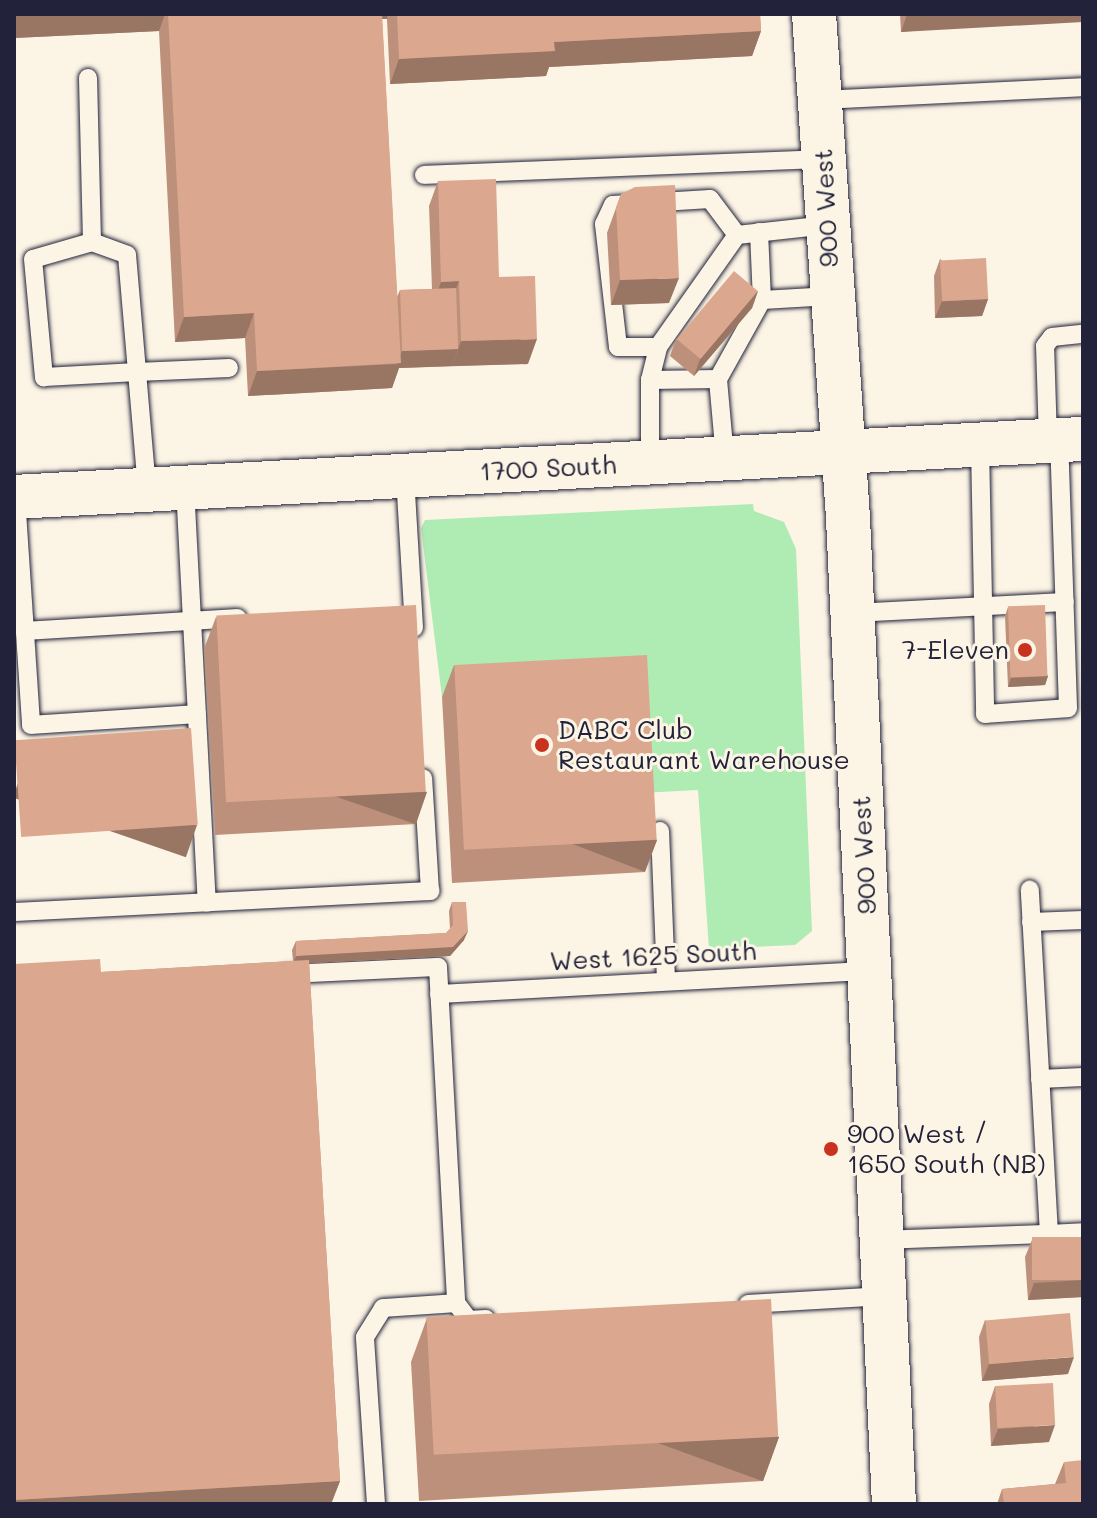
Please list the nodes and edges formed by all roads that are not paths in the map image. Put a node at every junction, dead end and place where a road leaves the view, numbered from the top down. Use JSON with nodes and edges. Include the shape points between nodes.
{"nodes":[{"id":1,"x":814,"y":14,"type":"edge"},
{"id":2,"x":88,"y":78,"type":"dead end"},
{"id":3,"x":1083,"y":87,"type":"edge"},
{"id":4,"x":820,"y":100,"type":"junction"},
{"id":5,"x":823,"y":159,"type":"junction"},
{"id":6,"x":424,"y":175,"type":"dead end"},
{"id":7,"x":827,"y":225,"type":"junction"},
{"id":8,"x":759,"y":232,"type":"junction"},
{"id":9,"x":737,"y":235,"type":"junction"},
{"id":10,"x":92,"y":242,"type":"junction"},
{"id":11,"x":831,"y":296,"type":"junction"},
{"id":12,"x":762,"y":300,"type":"junction"},
{"id":13,"x":1083,"y":334,"type":"edge"},
{"id":14,"x":658,"y":347,"type":"junction"},
{"id":15,"x":229,"y":368,"type":"dead end"},
{"id":16,"x":137,"y":372,"type":"junction"},
{"id":17,"x":718,"y":379,"type":"junction"},
{"id":18,"x":650,"y":380,"type":"junction"},
{"id":19,"x":1063,"y":440,"type":"edge"},
{"id":20,"x":980,"y":445,"type":"junction"},
{"id":21,"x":842,"y":452,"type":"junction"},
{"id":22,"x":725,"y":458,"type":"junction"},
{"id":23,"x":650,"y":462,"type":"junction"},
{"id":24,"x":405,"y":476,"type":"junction"},
{"id":25,"x":166,"y":488,"type":"junction"},
{"id":26,"x":15,"y":497,"type":"edge"},
{"id":27,"x":1065,"y":602,"type":"junction"},
{"id":28,"x":983,"y":605,"type":"junction"},
{"id":29,"x":853,"y":613,"type":"junction"},
{"id":30,"x":255,"y":617,"type":"edge"},
{"id":31,"x":192,"y":621,"type":"junction"},
{"id":32,"x":25,"y":631,"type":"junction"},
{"id":33,"x":416,"y":654,"type":"edge"},
{"id":34,"x":197,"y":714,"type":"junction"},
{"id":35,"x":422,"y":764,"type":"edge"},
{"id":36,"x":660,"y":831,"type":"edge"},
{"id":37,"x":1030,"y":890,"type":"dead end"},
{"id":38,"x":207,"y":902,"type":"junction"},
{"id":39,"x":14,"y":912,"type":"edge"},
{"id":40,"x":1083,"y":920,"type":"edge"},
{"id":41,"x":1031,"y":922,"type":"junction"},
{"id":42,"x":869,"y":971,"type":"junction"},
{"id":43,"x":265,"y":975,"type":"edge"},
{"id":44,"x":666,"y":980,"type":"junction"},
{"id":45,"x":439,"y":994,"type":"junction"},
{"id":46,"x":1083,"y":1077,"type":"edge"},
{"id":47,"x":1040,"y":1079,"type":"junction"},
{"id":48,"x":1083,"y":1232,"type":"edge"},
{"id":49,"x":1049,"y":1234,"type":"junction"},
{"id":50,"x":882,"y":1240,"type":"junction"},
{"id":51,"x":885,"y":1296,"type":"junction"},
{"id":52,"x":456,"y":1303,"type":"junction"},
{"id":53,"x":722,"y":1305,"type":"edge"},
{"id":54,"x":509,"y":1317,"type":"edge"},
{"id":55,"x":376,"y":1504,"type":"edge"},
{"id":56,"x":894,"y":1504,"type":"edge"}],
"edges":[{"from":1,"to":4,"type":"main road","name":"900 West"},
{"from":2,"to":10,"type":"lane"},
{"from":3,"to":4,"type":"lane"},
{"from":4,"to":5,"type":"main road","name":"900 West"},
{"from":5,"to":6,"type":"lane"},
{"from":5,"to":7,"type":"main road","name":"900 West"},
{"from":7,"to":8,"type":"lane"},
{"from":7,"to":11,"type":"main road","name":"900 West"},
{"from":8,"to":9,"type":"lane"},
{"from":8,"to":12,"type":"lane"},
{"from":9,"to":14,"type":"lane"},
{"from":9,"to":14,"type":"lane","via":[[710,199],[613,205],[604,224],[618,347]]},
{"from":10,"to":16,"type":"lane","via":[[127,255]]},
{"from":10,"to":16,"type":"lane","via":[[33,259],[44,377]]},
{"from":11,"to":12,"type":"lane"},
{"from":11,"to":21,"type":"main road","name":"900 West"},
{"from":12,"to":17,"type":"lane"},
{"from":13,"to":19,"type":"lane","via":[[1052,337],[1045,346]]},
{"from":14,"to":18,"type":"lane"},
{"from":15,"to":16,"type":"lane"},
{"from":16,"to":25,"type":"lane"},
{"from":17,"to":18,"type":"lane"},
{"from":17,"to":22,"type":"lane"},
{"from":18,"to":23,"type":"lane"},
{"from":19,"to":20,"type":"main road","name":"1700 South"},
{"from":19,"to":27,"type":"lane"},
{"from":20,"to":21,"type":"main road","name":"1700 South"},
{"from":20,"to":28,"type":"lane"},
{"from":21,"to":22,"type":"main road","name":"1700 South"},
{"from":21,"to":29,"type":"main road","name":"900 West"},
{"from":22,"to":23,"type":"main road","name":"1700 South"},
{"from":23,"to":24,"type":"main road","name":"1700 South"},
{"from":24,"to":25,"type":"main road","name":"1700 South"},
{"from":24,"to":33,"type":"lane","via":[[405,607]]},
{"from":25,"to":26,"type":"main road","name":"1700 South"},
{"from":25,"to":31,"type":"lane"},
{"from":26,"to":32,"type":"lane"},
{"from":27,"to":28,"type":"lane"},
{"from":27,"to":28,"type":"lane","via":[[1068,708],[985,714]]},
{"from":28,"to":29,"type":"lane"},
{"from":29,"to":42,"type":"main road","name":"900 West"},
{"from":30,"to":31,"type":"lane"},
{"from":31,"to":32,"type":"lane"},
{"from":31,"to":34,"type":"lane"},
{"from":32,"to":34,"type":"lane","via":[[31,725]]},
{"from":34,"to":38,"type":"lane"},
{"from":35,"to":38,"type":"lane","via":[[430,891]]},
{"from":36,"to":44,"type":"lane"},
{"from":37,"to":41,"type":"lane"},
{"from":38,"to":39,"type":"lane"},
{"from":40,"to":41,"type":"lane"},
{"from":41,"to":47,"type":"lane"},
{"from":42,"to":44,"type":"lane","name":"West 1625 South"},
{"from":42,"to":50,"type":"main road","name":"900 West"},
{"from":43,"to":45,"type":"lane","via":[[438,967]]},
{"from":44,"to":45,"type":"lane","name":"West 1625 South"},
{"from":45,"to":52,"type":"lane"},
{"from":46,"to":47,"type":"lane"},
{"from":47,"to":49,"type":"lane"},
{"from":48,"to":49,"type":"lane"},
{"from":49,"to":50,"type":"lane"},
{"from":50,"to":51,"type":"main road","name":"900 West"},
{"from":51,"to":53,"type":"lane"},
{"from":51,"to":56,"type":"main road","name":"900 West"},
{"from":52,"to":54,"type":"lane","via":[[469,1320]]},
{"from":52,"to":55,"type":"lane","via":[[383,1308],[365,1337]]}]}
